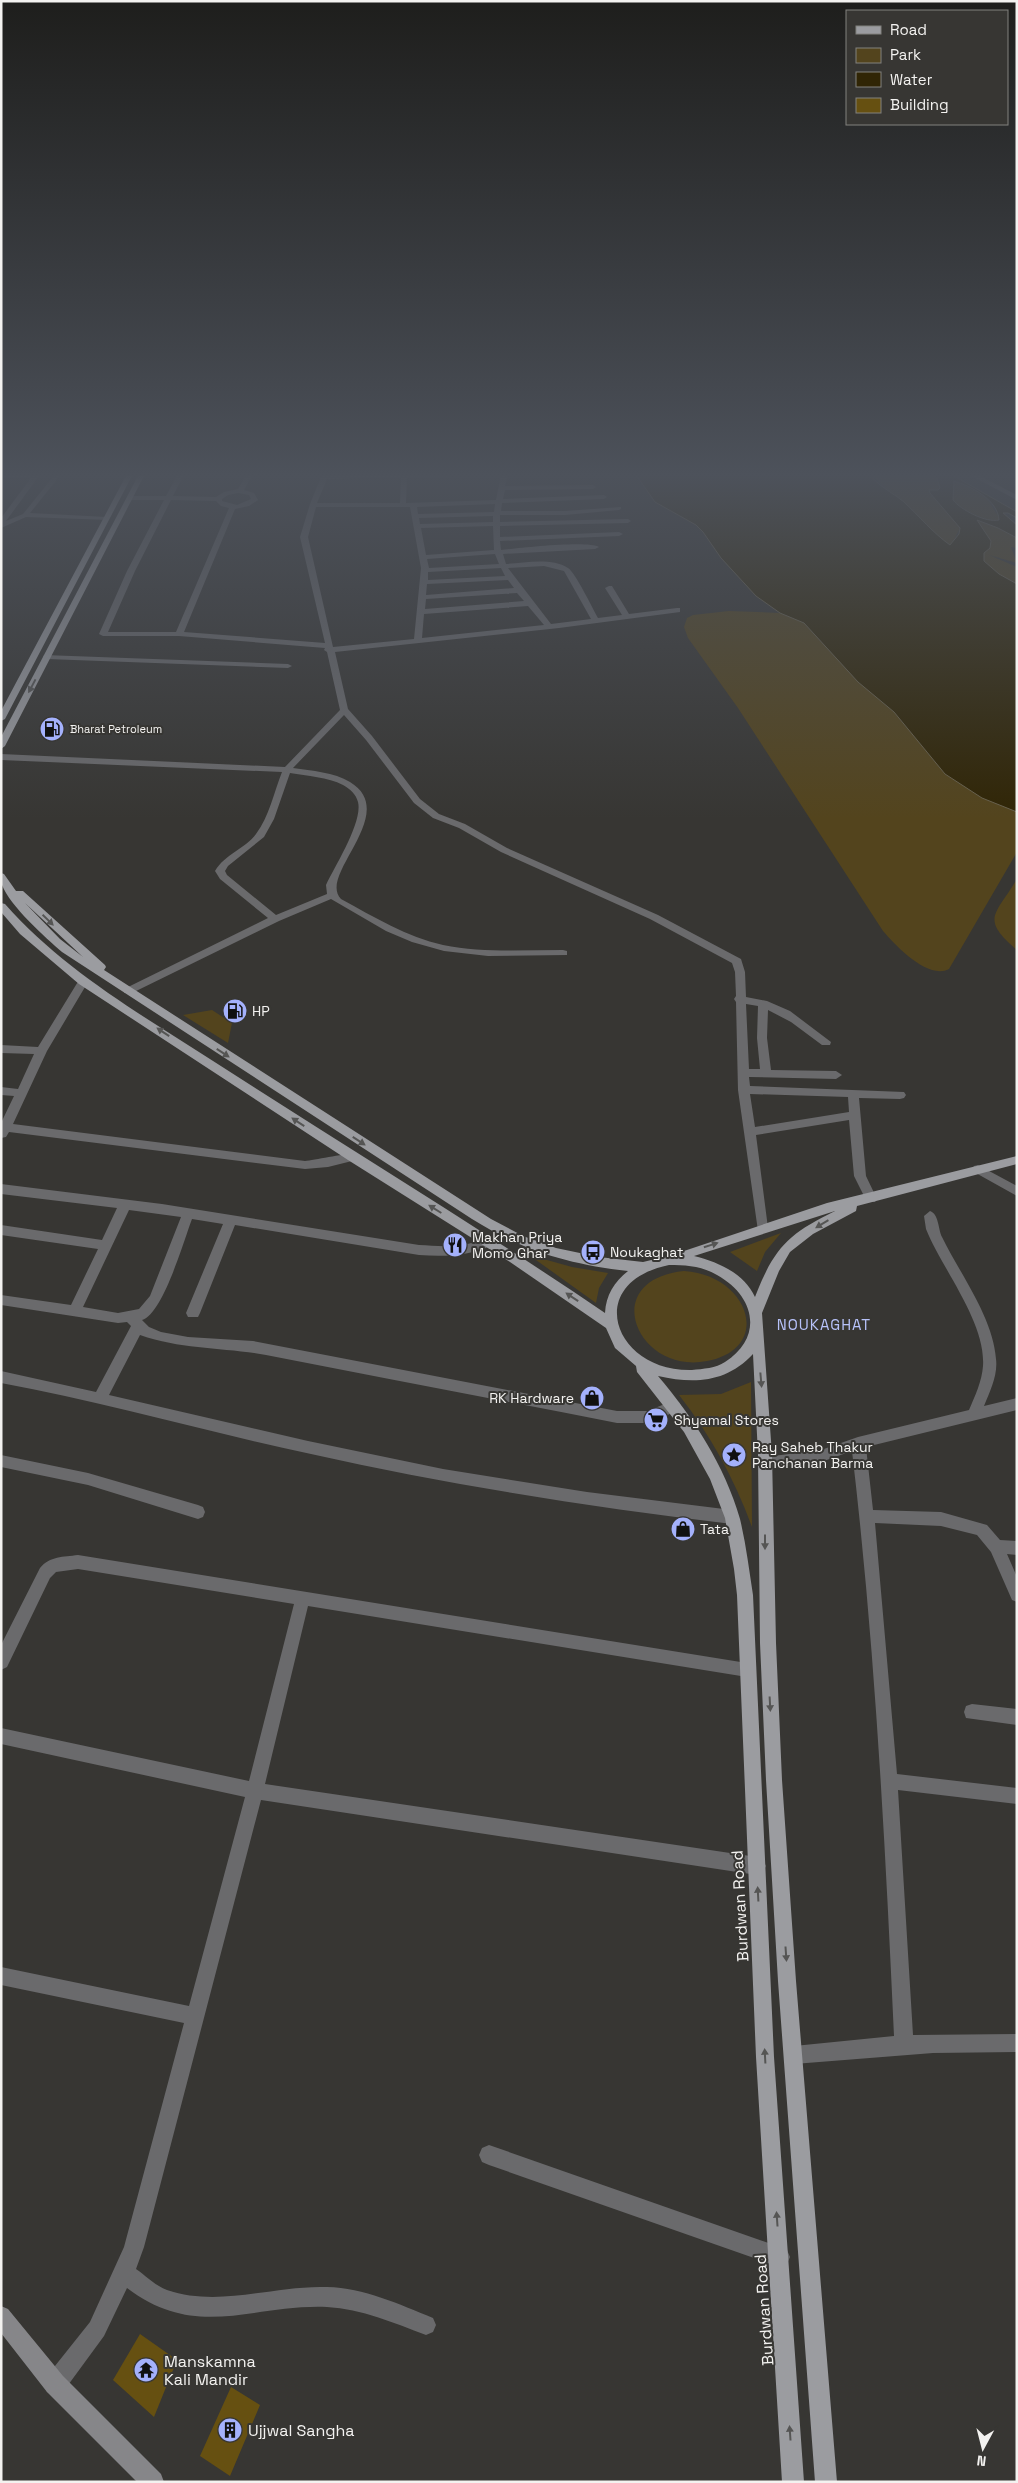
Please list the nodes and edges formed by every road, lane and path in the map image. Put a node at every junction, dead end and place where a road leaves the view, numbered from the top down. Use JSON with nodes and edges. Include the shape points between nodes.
{"nodes":[{"id":1,"x":70,"y":588,"type":"edge"},
{"id":2,"x":83,"y":588,"type":"edge"},
{"id":3,"x":123,"y":588,"type":"edge"},
{"id":4,"x":199,"y":588,"type":"edge"},
{"id":5,"x":315,"y":588,"type":"edge"},
{"id":6,"x":424,"y":588,"type":"edge"},
{"id":7,"x":576,"y":588,"type":"edge"},
{"id":8,"x":609,"y":588,"type":"dead end"},
{"id":9,"x":521,"y":590,"type":"joint"},
{"id":10,"x":423,"y":597,"type":"junction"},
{"id":11,"x":532,"y":603,"type":"junction"},
{"id":12,"x":677,"y":610,"type":"dead end"},
{"id":13,"x":421,"y":612,"type":"junction"},
{"id":14,"x":627,"y":617,"type":"junction"},
{"id":15,"x":596,"y":621,"type":"junction"},
{"id":16,"x":549,"y":627,"type":"junction"},
{"id":17,"x":179,"y":634,"type":"junction"},
{"id":18,"x":418,"y":640,"type":"junction"},
{"id":19,"x":328,"y":648,"type":"junction"},
{"id":20,"x":47,"y":657,"type":"junction"},
{"id":21,"x":288,"y":666,"type":"dead end"},
{"id":22,"x":344,"y":710,"type":"junction"},
{"id":23,"x":1,"y":719,"type":"edge"},
{"id":24,"x":1,"y":746,"type":"edge"},
{"id":25,"x":1,"y":757,"type":"edge"},
{"id":26,"x":287,"y":770,"type":"junction"},
{"id":27,"x":1,"y":874,"type":"edge"},
{"id":28,"x":332,"y":895,"type":"junction"},
{"id":29,"x":1,"y":906,"type":"edge"},
{"id":30,"x":275,"y":919,"type":"junction"},
{"id":31,"x":563,"y":954,"type":"dead end"},
{"id":32,"x":83,"y":982,"type":"junction"},
{"id":33,"x":128,"y":991,"type":"junction"},
{"id":34,"x":739,"y":999,"type":"junction"},
{"id":35,"x":763,"y":1003,"type":"junction"},
{"id":36,"x":826,"y":1042,"type":"dead end"},
{"id":37,"x":1,"y":1049,"type":"edge"},
{"id":38,"x":41,"y":1051,"type":"junction"},
{"id":39,"x":743,"y":1073,"type":"junction"},
{"id":40,"x":766,"y":1073,"type":"junction"},
{"id":41,"x":836,"y":1075,"type":"dead end"},
{"id":42,"x":744,"y":1090,"type":"junction"},
{"id":43,"x":1,"y":1091,"type":"edge"},
{"id":44,"x":20,"y":1093,"type":"junction"},
{"id":45,"x":853,"y":1094,"type":"junction"},
{"id":46,"x":900,"y":1095,"type":"dead end"},
{"id":47,"x":854,"y":1115,"type":"junction"},
{"id":48,"x":3,"y":1131,"type":"edge"},
{"id":49,"x":749,"y":1132,"type":"junction"},
{"id":50,"x":352,"y":1157,"type":"junction"},
{"id":51,"x":1017,"y":1160,"type":"edge"},
{"id":52,"x":978,"y":1169,"type":"junction"},
{"id":53,"x":1,"y":1190,"type":"edge"},
{"id":54,"x":1017,"y":1192,"type":"edge"},
{"id":55,"x":868,"y":1200,"type":"junction"},
{"id":56,"x":125,"y":1204,"type":"junction"},
{"id":57,"x":188,"y":1214,"type":"junction"},
{"id":58,"x":930,"y":1216,"type":"dead end"},
{"id":59,"x":231,"y":1220,"type":"junction"},
{"id":60,"x":762,"y":1228,"type":"junction"},
{"id":61,"x":1,"y":1230,"type":"edge"},
{"id":62,"x":489,"y":1242,"type":"junction"},
{"id":63,"x":106,"y":1246,"type":"junction"},
{"id":64,"x":665,"y":1260,"type":"junction"},
{"id":65,"x":642,"y":1267,"type":"junction"},
{"id":66,"x":1,"y":1300,"type":"edge"},
{"id":67,"x":75,"y":1310,"type":"junction"},
{"id":68,"x":756,"y":1312,"type":"junction"},
{"id":69,"x":193,"y":1313,"type":"dead end"},
{"id":70,"x":134,"y":1321,"type":"junction"},
{"id":71,"x":612,"y":1325,"type":"junction"},
{"id":72,"x":756,"y":1331,"type":"junction"},
{"id":73,"x":633,"y":1358,"type":"junction"},
{"id":74,"x":1,"y":1378,"type":"edge"},
{"id":75,"x":100,"y":1398,"type":"junction"},
{"id":76,"x":1017,"y":1404,"type":"edge"},
{"id":77,"x":674,"y":1406,"type":"junction"},
{"id":78,"x":974,"y":1414,"type":"junction"},
{"id":79,"x":858,"y":1442,"type":"junction"},
{"id":80,"x":1,"y":1461,"type":"edge"},
{"id":81,"x":765,"y":1463,"type":"junction"},
{"id":82,"x":198,"y":1512,"type":"dead end"},
{"id":83,"x":868,"y":1516,"type":"junction"},
{"id":84,"x":732,"y":1517,"type":"junction"},
{"id":85,"x":996,"y":1547,"type":"junction"},
{"id":86,"x":1017,"y":1548,"type":"edge"},
{"id":87,"x":1017,"y":1595,"type":"edge"},
{"id":88,"x":303,"y":1597,"type":"junction"},
{"id":89,"x":745,"y":1605,"type":"junction"},
{"id":90,"x":766,"y":1607,"type":"junction"},
{"id":91,"x":1,"y":1662,"type":"edge"},
{"id":92,"x":747,"y":1669,"type":"junction"},
{"id":93,"x":972,"y":1712,"type":"dead end"},
{"id":94,"x":1017,"y":1717,"type":"edge"},
{"id":95,"x":1,"y":1736,"type":"edge"},
{"id":96,"x":890,"y":1781,"type":"junction"},
{"id":97,"x":255,"y":1791,"type":"junction"},
{"id":98,"x":1017,"y":1796,"type":"edge"},
{"id":99,"x":757,"y":1866,"type":"junction"},
{"id":100,"x":1,"y":1976,"type":"edge"},
{"id":101,"x":195,"y":2016,"type":"junction"},
{"id":102,"x":1017,"y":2043,"type":"edge"},
{"id":103,"x":904,"y":2044,"type":"junction"},
{"id":104,"x":794,"y":2055,"type":"junction"},
{"id":105,"x":488,"y":2155,"type":"dead end"},
{"id":106,"x":780,"y":2256,"type":"junction"},
{"id":107,"x":124,"y":2273,"type":"junction"},
{"id":108,"x":1,"y":2316,"type":"edge"},
{"id":109,"x":426,"y":2326,"type":"dead end"},
{"id":110,"x":55,"y":2384,"type":"junction"},
{"id":111,"x":153,"y":2482,"type":"edge"},
{"id":112,"x":793,"y":2482,"type":"edge"},
{"id":113,"x":826,"y":2482,"type":"edge"}],
"edges":[{"from":1,"to":23,"type":"main road"},
{"from":2,"to":20,"type":"main road"},
{"from":3,"to":17,"type":"street","via":[[102,634]]},
{"from":4,"to":17,"type":"street"},
{"from":5,"to":19,"type":"street"},
{"from":6,"to":10,"type":"street"},
{"from":7,"to":15,"type":"street"},
{"from":8,"to":14,"type":"street"},
{"from":9,"to":10,"type":"street"},
{"from":9,"to":11,"type":"street"},
{"from":10,"to":13,"type":"street"},
{"from":11,"to":13,"type":"street"},
{"from":11,"to":16,"type":"street"},
{"from":12,"to":14,"type":"street"},
{"from":13,"to":18,"type":"street"},
{"from":14,"to":15,"type":"street"},
{"from":15,"to":16,"type":"street"},
{"from":16,"to":18,"type":"street"},
{"from":17,"to":19,"type":"street"},
{"from":18,"to":19,"type":"street"},
{"from":19,"to":22,"type":"street"},
{"from":20,"to":21,"type":"street"},
{"from":20,"to":24,"type":"main road","one_way":true},
{"from":22,"to":26,"type":"street"},
{"from":22,"to":34,"type":"street","via":[[417,801],[428,810],[540,868],[654,917],[728,955],[739,964]]},
{"from":25,"to":26,"type":"street"},
{"from":26,"to":28,"type":"street","via":[[328,776],[360,792],[364,800],[362,821],[331,886]]},
{"from":26,"to":30,"type":"street","via":[[259,837],[224,864],[220,871],[223,877]]},
{"from":27,"to":33,"type":"main road","one_way":true,"via":[[16,900],[48,934]]},
{"from":28,"to":30,"type":"street"},
{"from":28,"to":31,"type":"street","via":[[398,933],[443,948]]},
{"from":29,"to":32,"type":"main road","via":[[24,932]]},
{"from":30,"to":33,"type":"street"},
{"from":32,"to":38,"type":"street"},
{"from":50,"to":32,"type":"main road","one_way":true},
{"from":33,"to":65,"type":"main road","one_way":true,"via":[[502,1230],[556,1254]]},
{"from":34,"to":35,"type":"street"},
{"from":34,"to":39,"type":"street"},
{"from":35,"to":36,"type":"street","via":[[786,1012]]},
{"from":35,"to":40,"type":"street"},
{"from":37,"to":38,"type":"street"},
{"from":38,"to":44,"type":"street"},
{"from":39,"to":40,"type":"street"},
{"from":39,"to":42,"type":"street"},
{"from":40,"to":41,"type":"street"},
{"from":42,"to":45,"type":"street"},
{"from":42,"to":49,"type":"street"},
{"from":43,"to":44,"type":"street"},
{"from":44,"to":48,"type":"street"},
{"from":45,"to":46,"type":"street"},
{"from":45,"to":47,"type":"street"},
{"from":47,"to":49,"type":"street"},
{"from":47,"to":55,"type":"street","via":[[860,1176]]},
{"from":48,"to":50,"type":"street","via":[[305,1165]]},
{"from":49,"to":60,"type":"street"},
{"from":62,"to":50,"type":"main road","one_way":true},
{"from":51,"to":52,"type":"main road"},
{"from":52,"to":54,"type":"street"},
{"from":52,"to":55,"type":"main road"},
{"from":53,"to":56,"type":"street"},
{"from":55,"to":60,"type":"main road","via":[[827,1208]]},
{"from":55,"to":68,"type":"main road","one_way":true,"via":[[804,1234],[786,1249]]},
{"from":56,"to":57,"type":"street"},
{"from":56,"to":63,"type":"street"},
{"from":57,"to":59,"type":"street"},
{"from":57,"to":70,"type":"street","via":[[151,1306]]},
{"from":58,"to":78,"type":"street","via":[[935,1238],[973,1310],[989,1354],[989,1376]]},
{"from":59,"to":62,"type":"street","via":[[419,1250],[457,1252]]},
{"from":59,"to":69,"type":"street"},
{"from":64,"to":60,"type":"main road","one_way":true},
{"from":61,"to":63,"type":"street"},
{"from":71,"to":62,"type":"main road","one_way":true},
{"from":63,"to":67,"type":"street"},
{"from":64,"to":65,"type":"main road"},
{"from":64,"to":68,"type":"main road","via":[[696,1262],[732,1277],[747,1293]]},
{"from":65,"to":71,"type":"main road","via":[[622,1282],[612,1302]]},
{"from":66,"to":67,"type":"street"},
{"from":67,"to":70,"type":"street"},
{"from":68,"to":72,"type":"main road"},
{"from":70,"to":75,"type":"street"},
{"from":70,"to":77,"type":"street","via":[[144,1331],[160,1337],[252,1347],[617,1417],[649,1417]]},
{"from":71,"to":73,"type":"main road","via":[[620,1343]]},
{"from":72,"to":73,"type":"main road","via":[[749,1351],[732,1366],[709,1376],[682,1378],[656,1371]]},
{"from":72,"to":81,"type":"main road","one_way":true},
{"from":73,"to":77,"type":"main road","name":"Burdwan Road"},
{"from":74,"to":75,"type":"street"},
{"from":75,"to":84,"type":"street","via":[[348,1457],[436,1474],[586,1499]]},
{"from":76,"to":78,"type":"street"},
{"from":77,"to":84,"type":"main road","name":"Burdwan Road","via":[[709,1464]]},
{"from":78,"to":79,"type":"street"},
{"from":79,"to":81,"type":"street","via":[[822,1456]]},
{"from":79,"to":83,"type":"street"},
{"from":80,"to":82,"type":"street","via":[[88,1479]]},
{"from":81,"to":90,"type":"main road","one_way":true},
{"from":83,"to":85,"type":"street","via":[[954,1521],[982,1530]]},
{"from":83,"to":96,"type":"street"},
{"from":84,"to":89,"type":"main road","name":"Burdwan Road","via":[[741,1556]]},
{"from":85,"to":86,"type":"street"},
{"from":85,"to":87,"type":"street"},
{"from":88,"to":91,"type":"street","via":[[65,1562],[52,1565],[45,1573]]},
{"from":88,"to":92,"type":"street"},
{"from":88,"to":97,"type":"street"},
{"from":89,"to":90,"type":"main road"},
{"from":89,"to":92,"type":"main road","name":"Burdwan Road"},
{"from":90,"to":104,"type":"main road","one_way":true,"via":[[770,1713]]},
{"from":92,"to":99,"type":"main road","name":"Burdwan Road"},
{"from":93,"to":94,"type":"street"},
{"from":95,"to":97,"type":"street"},
{"from":96,"to":98,"type":"street"},
{"from":96,"to":103,"type":"street"},
{"from":97,"to":99,"type":"street"},
{"from":97,"to":101,"type":"street"},
{"from":106,"to":99,"type":"main road","name":"Burdwan Road","one_way":true,"via":[[765,2057]]},
{"from":100,"to":101,"type":"street"},
{"from":101,"to":107,"type":"street","via":[[134,2247]]},
{"from":102,"to":103,"type":"street"},
{"from":103,"to":104,"type":"street"},
{"from":104,"to":113,"type":"main road"},
{"from":105,"to":106,"type":"street"},
{"from":112,"to":106,"type":"main road","name":"Burdwan Road","one_way":true},
{"from":107,"to":109,"type":"street","via":[[164,2300],[202,2309],[324,2297],[365,2301]]},
{"from":107,"to":110,"type":"street","via":[[97,2329]]},
{"from":108,"to":110,"type":"street"},
{"from":110,"to":111,"type":"street"}]}
